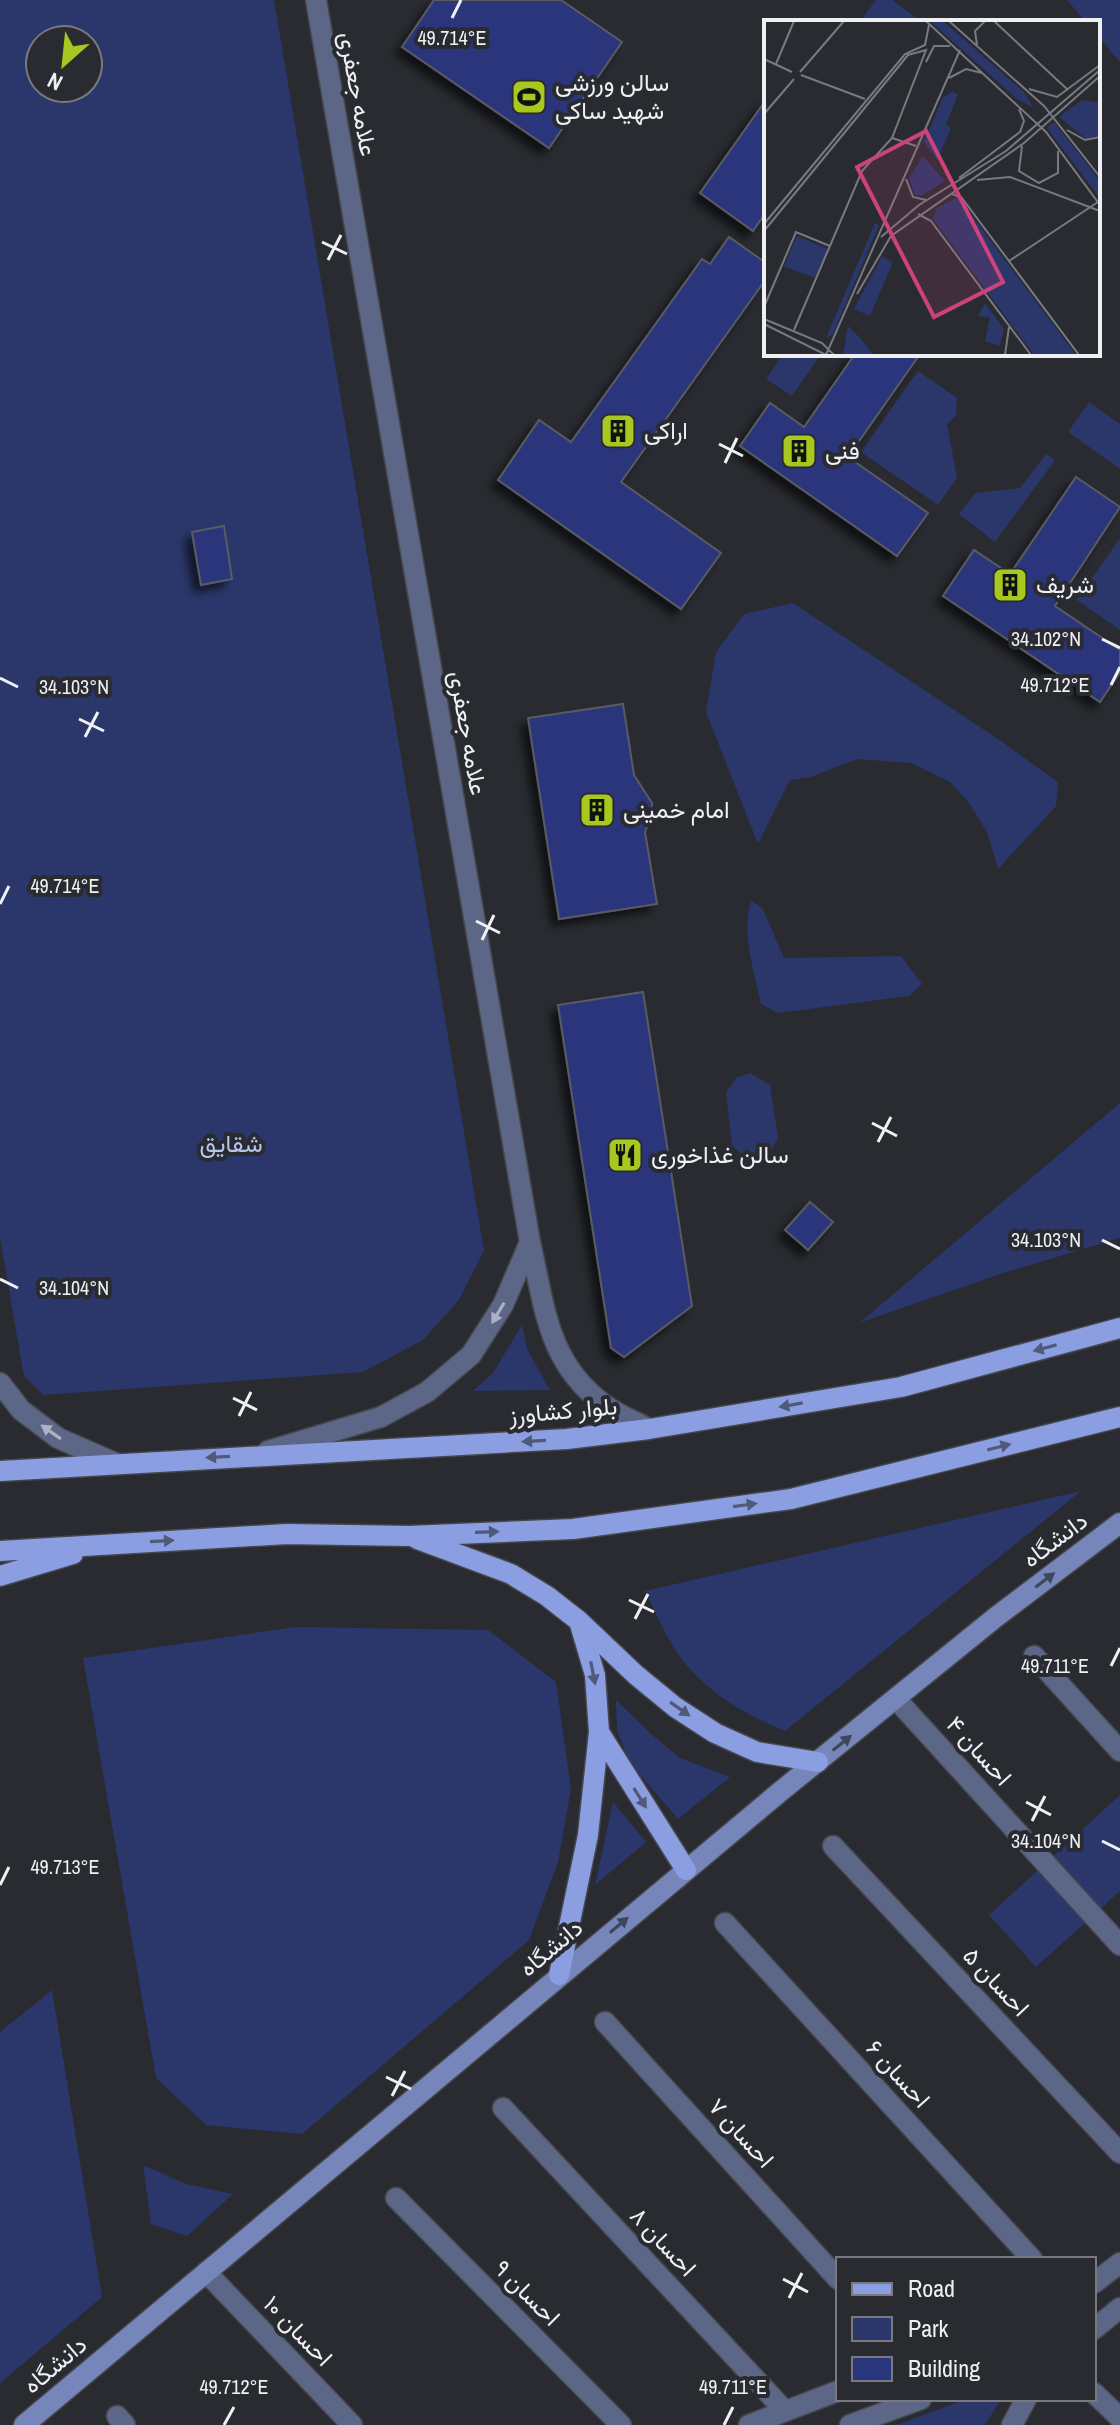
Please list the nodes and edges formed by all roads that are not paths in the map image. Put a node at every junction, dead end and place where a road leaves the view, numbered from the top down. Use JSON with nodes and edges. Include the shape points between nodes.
{"nodes":[{"id":1,"x":316,"y":0,"type":"edge"},
{"id":2,"x":530,"y":1242,"type":"junction"},
{"id":3,"x":1120,"y":1328,"type":"edge"},
{"id":4,"x":0,"y":1383,"type":"edge"},
{"id":5,"x":1120,"y":1417,"type":"edge"},
{"id":6,"x":649,"y":1429,"type":"junction"},
{"id":7,"x":252,"y":1455,"type":"junction"},
{"id":8,"x":115,"y":1463,"type":"junction"},
{"id":9,"x":0,"y":1471,"type":"edge"},
{"id":10,"x":1120,"y":1523,"type":"edge"},
{"id":11,"x":409,"y":1536,"type":"junction"},
{"id":12,"x":107,"y":1544,"type":"junction"},
{"id":13,"x":0,"y":1551,"type":"edge"},
{"id":14,"x":0,"y":1576,"type":"edge"},
{"id":15,"x":579,"y":1621,"type":"junction"},
{"id":16,"x":1034,"y":1656,"type":"dead end"},
{"id":17,"x":896,"y":1699,"type":"junction"},
{"id":18,"x":599,"y":1732,"type":"junction"},
{"id":19,"x":1120,"y":1751,"type":"edge"},
{"id":20,"x":818,"y":1762,"type":"junction"},
{"id":21,"x":833,"y":1846,"type":"dead end"},
{"id":22,"x":686,"y":1870,"type":"junction"},
{"id":23,"x":725,"y":1923,"type":"dead end"},
{"id":24,"x":1120,"y":1945,"type":"edge"},
{"id":25,"x":559,"y":1975,"type":"junction"},
{"id":26,"x":605,"y":2022,"type":"dead end"},
{"id":27,"x":503,"y":2108,"type":"dead end"},
{"id":28,"x":1120,"y":2153,"type":"edge"},
{"id":29,"x":396,"y":2198,"type":"dead end"},
{"id":30,"x":1030,"y":2257,"type":"edge"},
{"id":31,"x":1120,"y":2263,"type":"edge"},
{"id":32,"x":206,"y":2272,"type":"junction"},
{"id":33,"x":836,"y":2277,"type":"edge"},
{"id":34,"x":1096,"y":2281,"type":"edge"},
{"id":35,"x":1120,"y":2308,"type":"edge"},
{"id":36,"x":1096,"y":2327,"type":"edge"},
{"id":37,"x":836,"y":2392,"type":"edge"},
{"id":38,"x":1096,"y":2395,"type":"edge"},
{"id":39,"x":916,"y":2401,"type":"edge"},
{"id":40,"x":1025,"y":2401,"type":"edge"},
{"id":41,"x":785,"y":2411,"type":"junction"},
{"id":42,"x":1120,"y":2418,"type":"edge"},
{"id":43,"x":24,"y":2425,"type":"edge"},
{"id":44,"x":352,"y":2425,"type":"edge"},
{"id":45,"x":621,"y":2425,"type":"edge"},
{"id":46,"x":749,"y":2425,"type":"edge"},
{"id":47,"x":850,"y":2425,"type":"edge"},
{"id":48,"x":1012,"y":2425,"type":"edge"}],
"edges":[{"from":1,"to":2,"type":"street","name":"علامه جعفری"},
{"from":2,"to":6,"type":"street","name":"علامه جعفری","via":[[552,1339],[571,1374],[606,1406]]},
{"from":2,"to":7,"type":"street","one_way":true,"via":[[503,1305],[471,1355],[427,1392],[381,1417]]},
{"from":3,"to":6,"type":"main road","name":"بلوار کشاورز","one_way":true,"via":[[901,1387]]},
{"from":8,"to":4,"type":"street","one_way":true,"via":[[58,1438],[21,1410]]},
{"from":11,"to":5,"type":"main road","one_way":true,"via":[[573,1529],[791,1499]]},
{"from":6,"to":7,"type":"main road","name":"بلوار کشاورز","one_way":true,"via":[[567,1439]]},
{"from":7,"to":8,"type":"main road","name":"بلوار کشاورز","one_way":true},
{"from":8,"to":9,"type":"main road","name":"بلوار کشاورز"},
{"from":17,"to":10,"type":"main road","name":"دانشگاه","one_way":true},
{"from":12,"to":11,"type":"main road","one_way":true,"via":[[287,1534]]},
{"from":11,"to":15,"type":"main road","via":[[511,1574]]},
{"from":12,"to":13,"type":"main road"},
{"from":12,"to":14,"type":"main road"},
{"from":15,"to":18,"type":"main road","one_way":true,"via":[[595,1675]]},
{"from":15,"to":20,"type":"main road","one_way":true,"via":[[636,1675],[715,1733],[757,1752]]},
{"from":16,"to":19,"type":"street"},
{"from":20,"to":17,"type":"main road","name":"دانشگاه","one_way":true},
{"from":17,"to":24,"type":"street","name":"احسان ۴"},
{"from":18,"to":22,"type":"main road","one_way":true},
{"from":18,"to":25,"type":"main road","via":[[588,1835]]},
{"from":20,"to":22,"type":"main road","name":"دانشگاه"},
{"from":21,"to":28,"type":"street","name":"احسان ۵"},
{"from":25,"to":22,"type":"main road","name":"دانشگاه","one_way":true},
{"from":23,"to":30,"type":"street","name":"احسان ۶"},
{"from":25,"to":32,"type":"main road","name":"دانشگاه"},
{"from":26,"to":33,"type":"street","name":"احسان ۷"},
{"from":27,"to":41,"type":"street","name":"احسان ۸"},
{"from":29,"to":45,"type":"street","name":"احسان ۹"},
{"from":31,"to":34,"type":"street"},
{"from":32,"to":43,"type":"main road","name":"دانشگاه"},
{"from":32,"to":44,"type":"street","name":"احسان ۱۰"},
{"from":35,"to":36,"type":"street"},
{"from":37,"to":41,"type":"street"},
{"from":38,"to":42,"type":"street"},
{"from":39,"to":47,"type":"street"},
{"from":40,"to":48,"type":"street"},
{"from":41,"to":46,"type":"street"}]}
